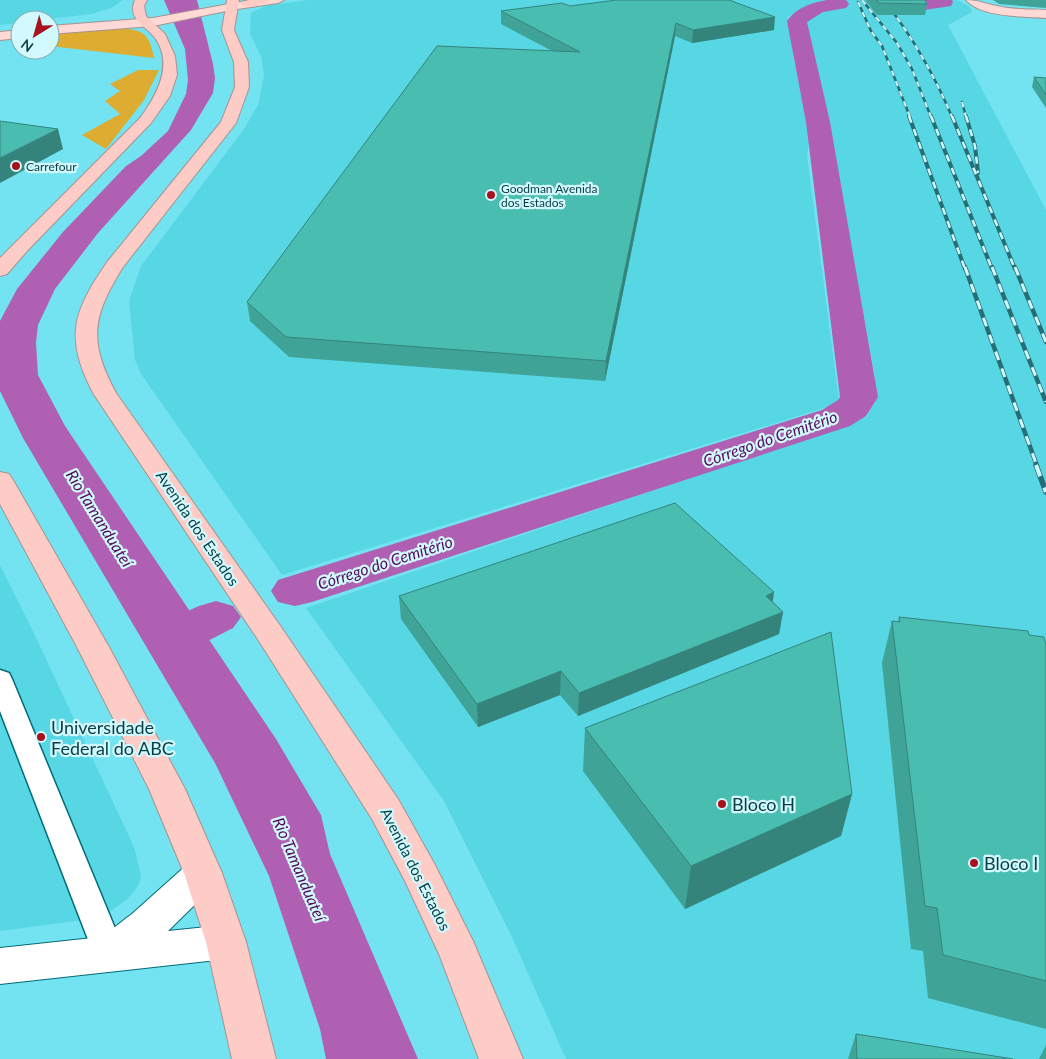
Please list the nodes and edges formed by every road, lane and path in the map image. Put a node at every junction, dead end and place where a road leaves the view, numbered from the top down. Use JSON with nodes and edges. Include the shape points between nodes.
{"nodes":[{"id":1,"x":265,"y":0,"type":"edge"},
{"id":2,"x":278,"y":0,"type":"edge"},
{"id":3,"x":972,"y":0,"type":"edge"},
{"id":4,"x":140,"y":2,"type":"edge"},
{"id":5,"x":231,"y":5,"type":"edge"},
{"id":6,"x":126,"y":9,"type":"dead end"},
{"id":7,"x":113,"y":13,"type":"dead end"},
{"id":8,"x":1046,"y":14,"type":"edge"},
{"id":9,"x":60,"y":21,"type":"edge"},
{"id":10,"x":145,"y":23,"type":"junction"},
{"id":11,"x":60,"y":29,"type":"edge"},
{"id":12,"x":0,"y":270,"type":"edge"},
{"id":13,"x":0,"y":480,"type":"edge"},
{"id":14,"x":0,"y":679,"type":"edge"},
{"id":15,"x":203,"y":873,"type":"junction"},
{"id":16,"x":226,"y":942,"type":"junction"},
{"id":17,"x":110,"y":955,"type":"junction"},
{"id":18,"x":0,"y":966,"type":"edge"},
{"id":19,"x":254,"y":1059,"type":"edge"},
{"id":20,"x":501,"y":1059,"type":"edge"}],
"edges":[{"from":1,"to":5,"type":"highway"},
{"from":2,"to":5,"type":"main road"},
{"from":3,"to":8,"type":"main road","via":[[987,8]]},
{"from":4,"to":6,"type":"main road"},
{"from":4,"to":10,"type":"highway","via":[[138,10]]},
{"from":5,"to":10,"type":"main road"},
{"from":5,"to":20,"type":"highway","name":"Avenida dos Estados","via":[[228,30],[242,72],[242,87],[234,111],[228,123],[103,282],[92,304],[85,343],[90,362],[105,392],[276,642],[385,809],[422,876],[459,954]]},
{"from":7,"to":9,"type":"main road"},
{"from":10,"to":11,"type":"main road"},
{"from":10,"to":12,"type":"highway","via":[[160,37],[167,53],[170,68],[162,98],[146,120]]},
{"from":13,"to":15,"type":"highway","via":[[135,725]]},
{"from":14,"to":17,"type":"street"},
{"from":15,"to":16,"type":"highway"},
{"from":15,"to":17,"type":"street"},
{"from":16,"to":17,"type":"street"},
{"from":16,"to":19,"type":"highway"},
{"from":17,"to":18,"type":"street"}]}
